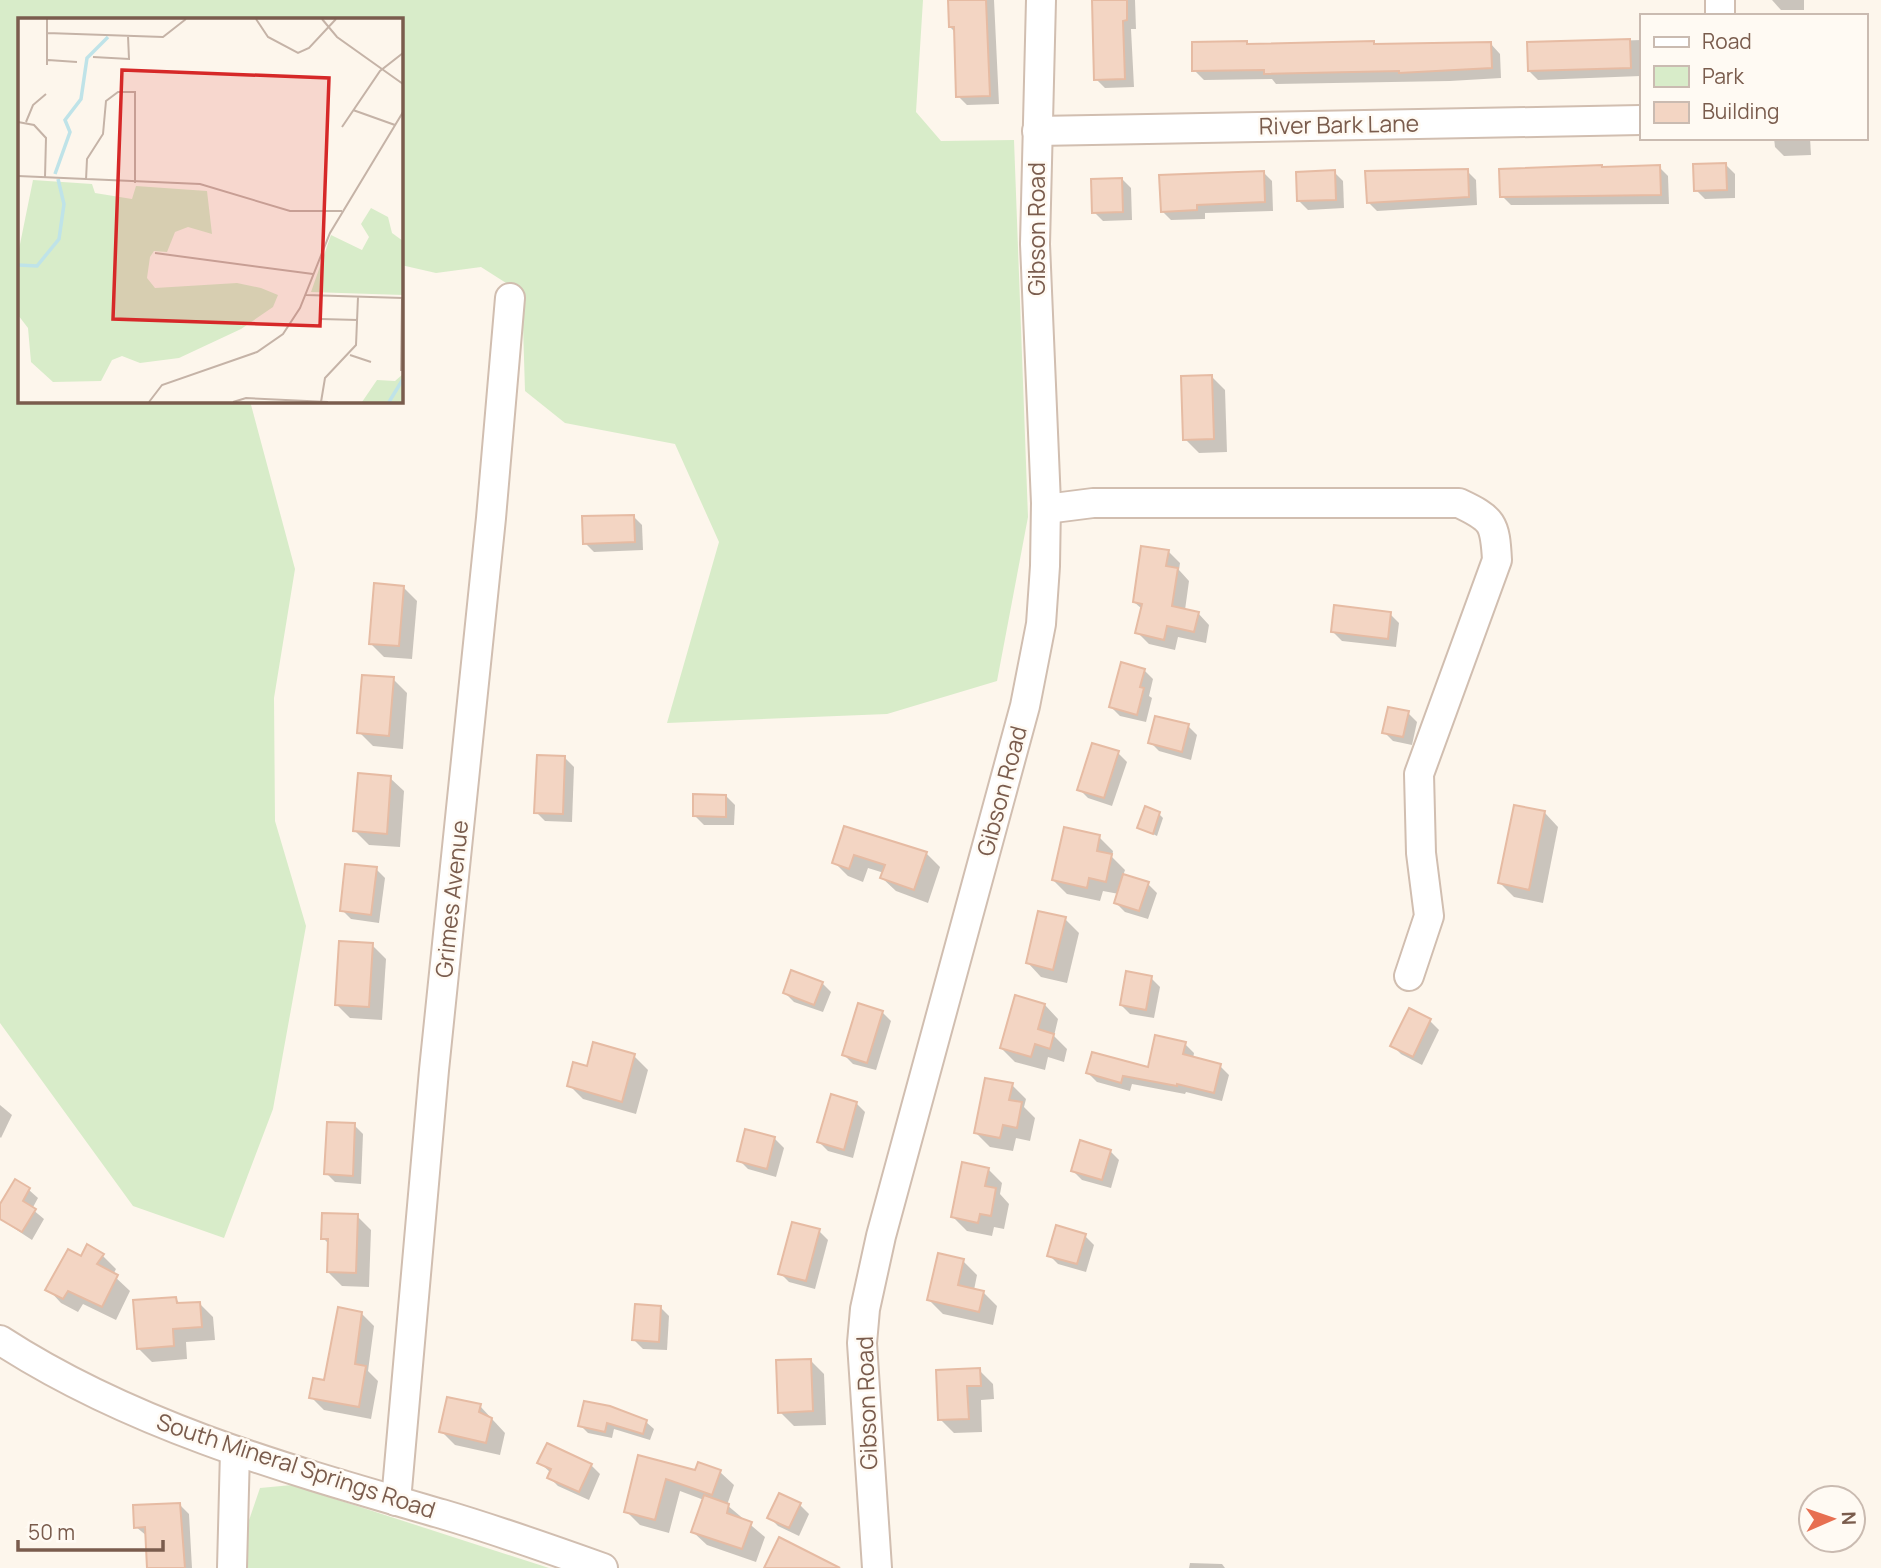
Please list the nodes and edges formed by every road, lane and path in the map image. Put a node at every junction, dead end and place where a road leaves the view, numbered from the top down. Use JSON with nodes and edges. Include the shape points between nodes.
{"nodes":[{"id":1,"x":1041,"y":0,"type":"edge"},
{"id":2,"x":1640,"y":120,"type":"edge"},
{"id":3,"x":1037,"y":131,"type":"junction"},
{"id":4,"x":510,"y":298,"type":"dead end"},
{"id":5,"x":1046,"y":509,"type":"junction"},
{"id":6,"x":1409,"y":976,"type":"dead end"},
{"id":7,"x":0,"y":1340,"type":"edge"},
{"id":8,"x":234,"y":1451,"type":"junction"},
{"id":9,"x":396,"y":1501,"type":"junction"},
{"id":10,"x":232,"y":1568,"type":"edge"},
{"id":11,"x":603,"y":1568,"type":"edge"},
{"id":12,"x":877,"y":1568,"type":"edge"}],
"edges":[{"from":1,"to":3,"type":"street","name":"Gibson Road"},
{"from":2,"to":3,"type":"street","name":"River Bark Lane"},
{"from":3,"to":5,"type":"street","name":"Gibson Road","via":[[1035,244]]},
{"from":4,"to":9,"type":"street","name":"Grimes Avenue"},
{"from":5,"to":6,"type":"street","via":[[1093,503],[1459,503],[1483,515],[1495,532],[1497,560],[1419,774],[1421,853],[1429,916]]},
{"from":5,"to":12,"type":"street","name":"Gibson Road","via":[[1041,624],[1025,706],[881,1236],[866,1309],[862,1366]]},
{"from":7,"to":8,"type":"street","name":"South Mineral Springs Road","via":[[135,1413]]},
{"from":8,"to":9,"type":"street","name":"South Mineral Springs Road"},
{"from":8,"to":10,"type":"street"},
{"from":9,"to":11,"type":"street","name":"South Mineral Springs Road"}]}
